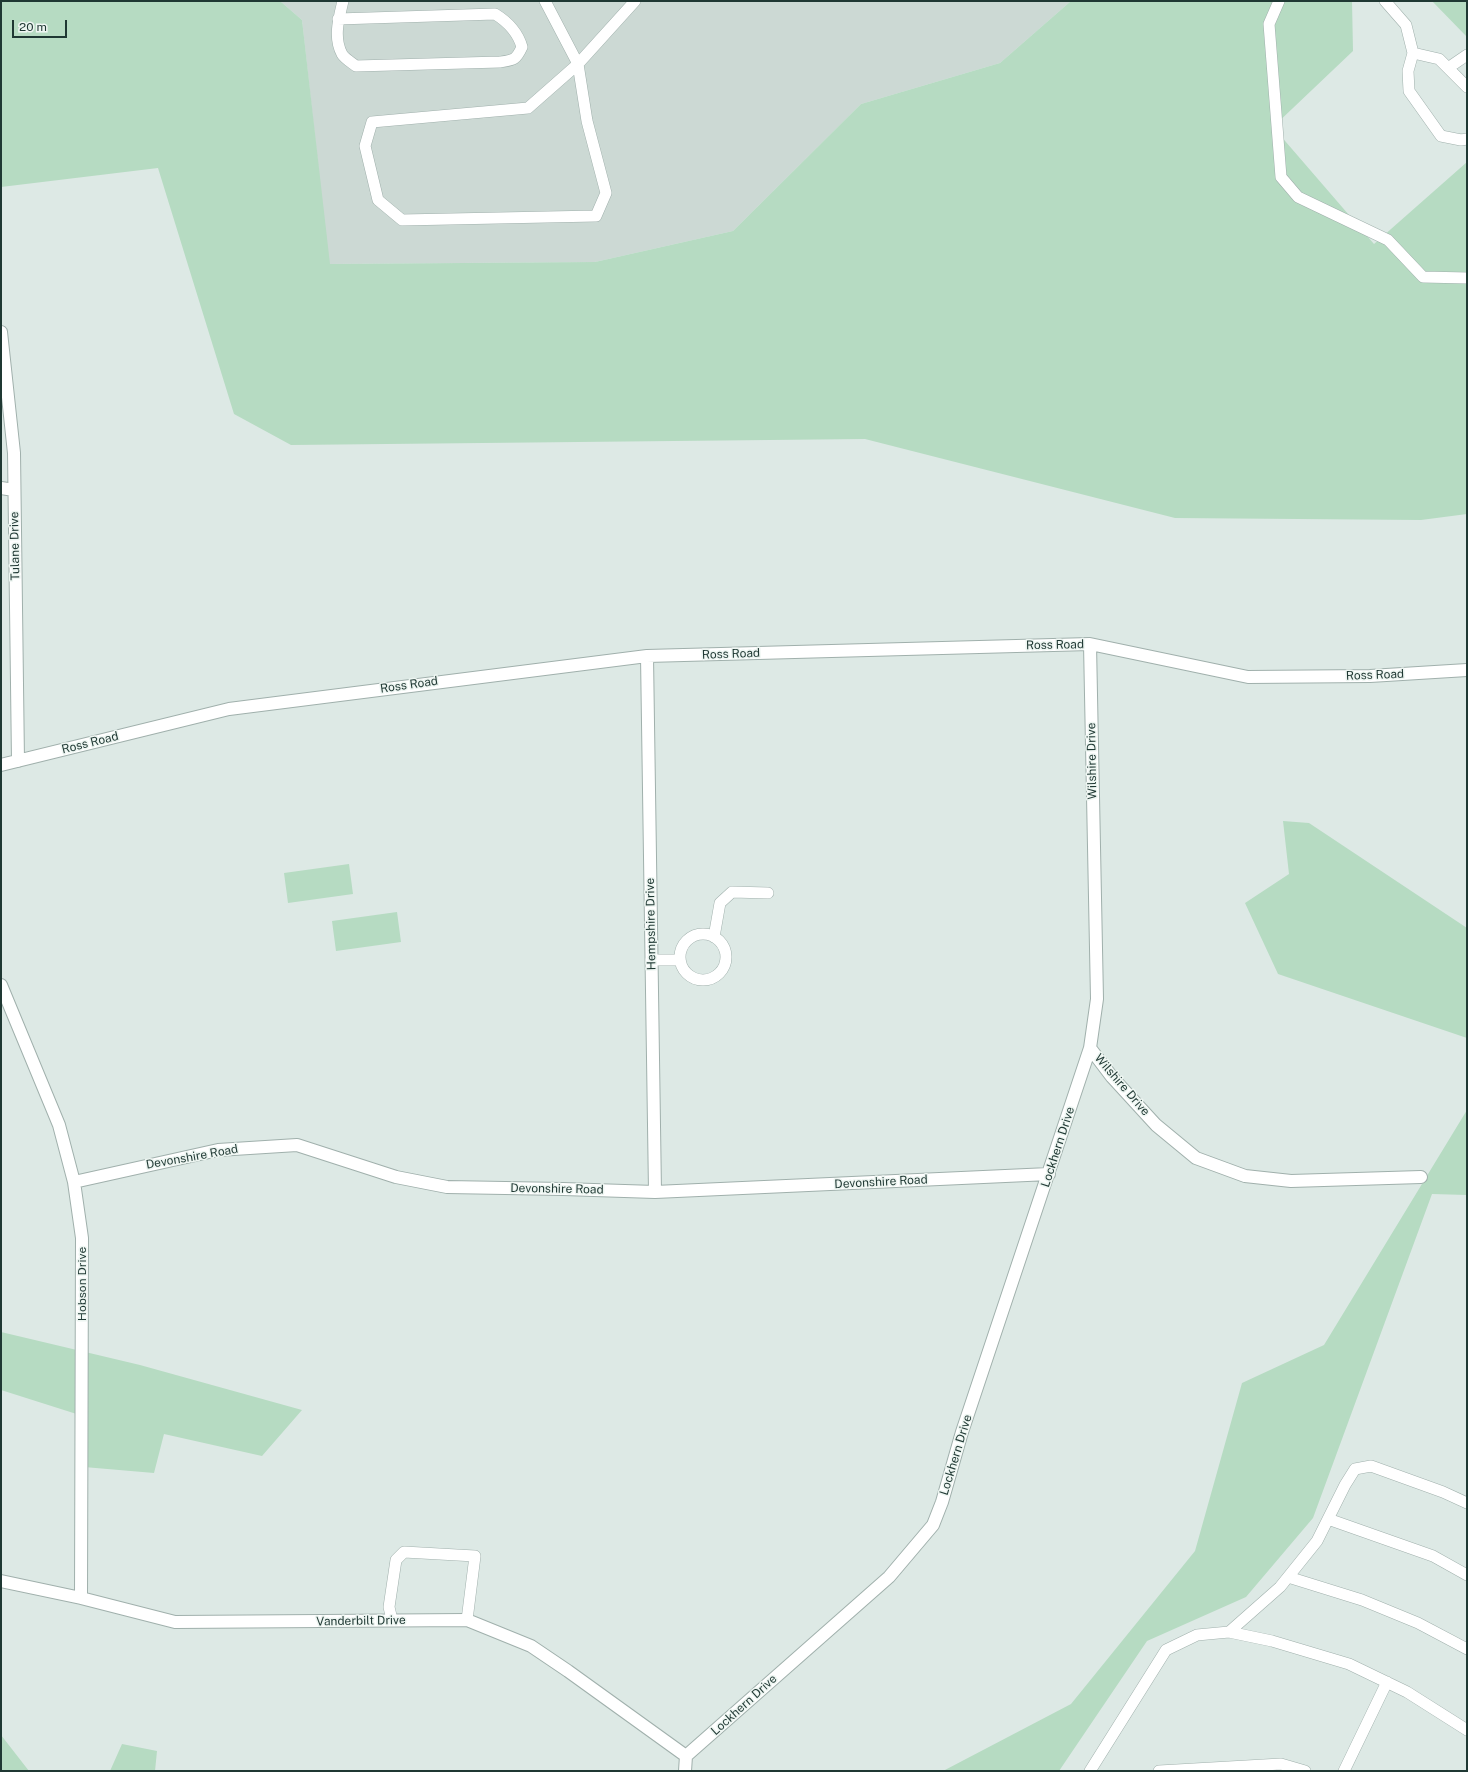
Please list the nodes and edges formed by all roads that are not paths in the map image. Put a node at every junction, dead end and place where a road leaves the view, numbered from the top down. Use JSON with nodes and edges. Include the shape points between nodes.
{"nodes":[{"id":1,"x":343,"y":1,"type":"edge"},
{"id":2,"x":545,"y":1,"type":"edge"},
{"id":3,"x":635,"y":1,"type":"edge"},
{"id":4,"x":1279,"y":1,"type":"edge"},
{"id":5,"x":1385,"y":1,"type":"edge"},
{"id":6,"x":338,"y":19,"type":"junction"},
{"id":7,"x":1413,"y":53,"type":"junction"},
{"id":8,"x":1467,"y":55,"type":"edge"},
{"id":9,"x":578,"y":64,"type":"junction"},
{"id":10,"x":1448,"y":68,"type":"junction"},
{"id":11,"x":1467,"y":87,"type":"edge"},
{"id":12,"x":1467,"y":139,"type":"edge"},
{"id":13,"x":1467,"y":278,"type":"edge"},
{"id":14,"x":1,"y":332,"type":"edge"},
{"id":15,"x":1,"y":488,"type":"edge"},
{"id":16,"x":14,"y":490,"type":"junction"},
{"id":17,"x":1090,"y":644,"type":"junction"},
{"id":18,"x":647,"y":656,"type":"junction"},
{"id":19,"x":1467,"y":670,"type":"edge"},
{"id":20,"x":18,"y":761,"type":"junction"},
{"id":21,"x":1,"y":765,"type":"edge"},
{"id":22,"x":768,"y":893,"type":"dead end"},
{"id":23,"x":714,"y":937,"type":"junction"},
{"id":24,"x":651,"y":960,"type":"junction"},
{"id":25,"x":680,"y":960,"type":"junction"},
{"id":26,"x":1,"y":985,"type":"edge"},
{"id":27,"x":1090,"y":1048,"type":"junction"},
{"id":28,"x":1049,"y":1174,"type":"junction"},
{"id":29,"x":1421,"y":1177,"type":"dead end"},
{"id":30,"x":74,"y":1182,"type":"junction"},
{"id":31,"x":655,"y":1192,"type":"junction"},
{"id":32,"x":1467,"y":1503,"type":"edge"},
{"id":33,"x":1328,"y":1519,"type":"junction"},
{"id":34,"x":1467,"y":1575,"type":"edge"},
{"id":35,"x":1288,"y":1577,"type":"junction"},
{"id":36,"x":1,"y":1581,"type":"edge"},
{"id":37,"x":81,"y":1598,"type":"junction"},
{"id":38,"x":392,"y":1620,"type":"junction"},
{"id":39,"x":467,"y":1620,"type":"junction"},
{"id":40,"x":1229,"y":1632,"type":"junction"},
{"id":41,"x":1467,"y":1649,"type":"edge"},
{"id":42,"x":1387,"y":1682,"type":"junction"},
{"id":43,"x":1467,"y":1730,"type":"edge"},
{"id":44,"x":686,"y":1756,"type":"junction"},
{"id":45,"x":1223,"y":1769,"type":"edge"},
{"id":46,"x":685,"y":1771,"type":"edge"},
{"id":47,"x":1090,"y":1771,"type":"edge"},
{"id":48,"x":1159,"y":1771,"type":"edge"},
{"id":49,"x":1305,"y":1771,"type":"edge"},
{"id":50,"x":1344,"y":1771,"type":"edge"}],
"edges":[{"from":1,"to":6,"type":"lane"},
{"from":2,"to":9,"type":"lane"},
{"from":3,"to":9,"type":"lane"},
{"from":4,"to":13,"type":"lane","via":[[1269,24],[1281,177],[1298,197],[1388,240],[1423,277]]},
{"from":5,"to":7,"type":"lane","via":[[1406,25]]},
{"from":6,"to":6,"type":"lane","via":[[337,33],[342,54],[356,66],[500,62],[518,57],[522,47],[519,36],[495,14]]},
{"from":7,"to":10,"type":"lane","via":[[1439,59]]},
{"from":7,"to":12,"type":"lane","via":[[1408,71],[1409,91],[1441,136]]},
{"from":8,"to":10,"type":"lane"},
{"from":9,"to":9,"type":"lane","via":[[587,121],[606,193],[596,216],[402,220],[378,200],[365,146],[372,122],[528,108]]},
{"from":10,"to":11,"type":"lane"},
{"from":14,"to":16,"type":"street","name":"Tulane Drive","via":[[14,453]]},
{"from":15,"to":16,"type":"street"},
{"from":16,"to":20,"type":"street","name":"Tulane Drive"},
{"from":17,"to":18,"type":"street","name":"Ross Road"},
{"from":17,"to":19,"type":"street","name":"Ross Road","via":[[1248,677],[1370,676]]},
{"from":17,"to":27,"type":"street","name":"Wilshire Drive","via":[[1097,999]]},
{"from":18,"to":20,"type":"street","name":"Ross Road","via":[[229,709]]},
{"from":18,"to":24,"type":"street","name":"Hempshire Drive"},
{"from":20,"to":21,"type":"street","name":"Ross Road"},
{"from":22,"to":23,"type":"lane","via":[[732,892],[720,903]]},
{"from":23,"to":25,"type":"lane","via":[[701,934],[688,940]]},
{"from":23,"to":25,"type":"lane","via":[[720,941],[726,953],[724,968],[713,977],[706,979],[692,976],[686,972]]},
{"from":24,"to":25,"type":"lane"},
{"from":24,"to":31,"type":"street","name":"Hempshire Drive"},
{"from":26,"to":30,"type":"street","name":"Hobson Drive","via":[[59,1125]]},
{"from":27,"to":28,"type":"street","name":"Lockhern Drive"},
{"from":27,"to":29,"type":"street","name":"Wilshire Drive","via":[[1112,1077],[1156,1125],[1196,1158],[1245,1176],[1292,1181]]},
{"from":28,"to":31,"type":"street","name":"Devonshire Road"},
{"from":28,"to":44,"type":"street","name":"Lockhern Drive","via":[[933,1525],[889,1577]]},
{"from":30,"to":31,"type":"street","name":"Devonshire Road","via":[[218,1150],[297,1145],[396,1177],[447,1188]]},
{"from":30,"to":37,"type":"street","name":"Hobson Drive","via":[[82,1238]]},
{"from":32,"to":33,"type":"lane","via":[[1371,1466],[1356,1470],[1345,1485]]},
{"from":33,"to":34,"type":"lane","via":[[1433,1556]]},
{"from":33,"to":35,"type":"lane","via":[[1317,1541]]},
{"from":35,"to":40,"type":"lane"},
{"from":35,"to":41,"type":"lane","via":[[1362,1600],[1418,1623]]},
{"from":36,"to":37,"type":"street","name":"Vanderbilt Drive"},
{"from":37,"to":38,"type":"street","name":"Vanderbilt Drive","via":[[175,1622]]},
{"from":38,"to":39,"type":"street","name":"Vanderbilt Drive"},
{"from":38,"to":39,"type":"lane","via":[[389,1607],[396,1560],[404,1552],[476,1556]]},
{"from":39,"to":44,"type":"street","name":"Vanderbilt Drive","via":[[531,1646]]},
{"from":40,"to":42,"type":"lane","via":[[1349,1664]]},
{"from":40,"to":47,"type":"lane","via":[[1197,1635],[1166,1650]]},
{"from":42,"to":43,"type":"lane"},
{"from":42,"to":50,"type":"lane"},
{"from":44,"to":46,"type":"street"},
{"from":45,"to":48,"type":"lane"},
{"from":45,"to":49,"type":"lane","via":[[1281,1764]]}]}
